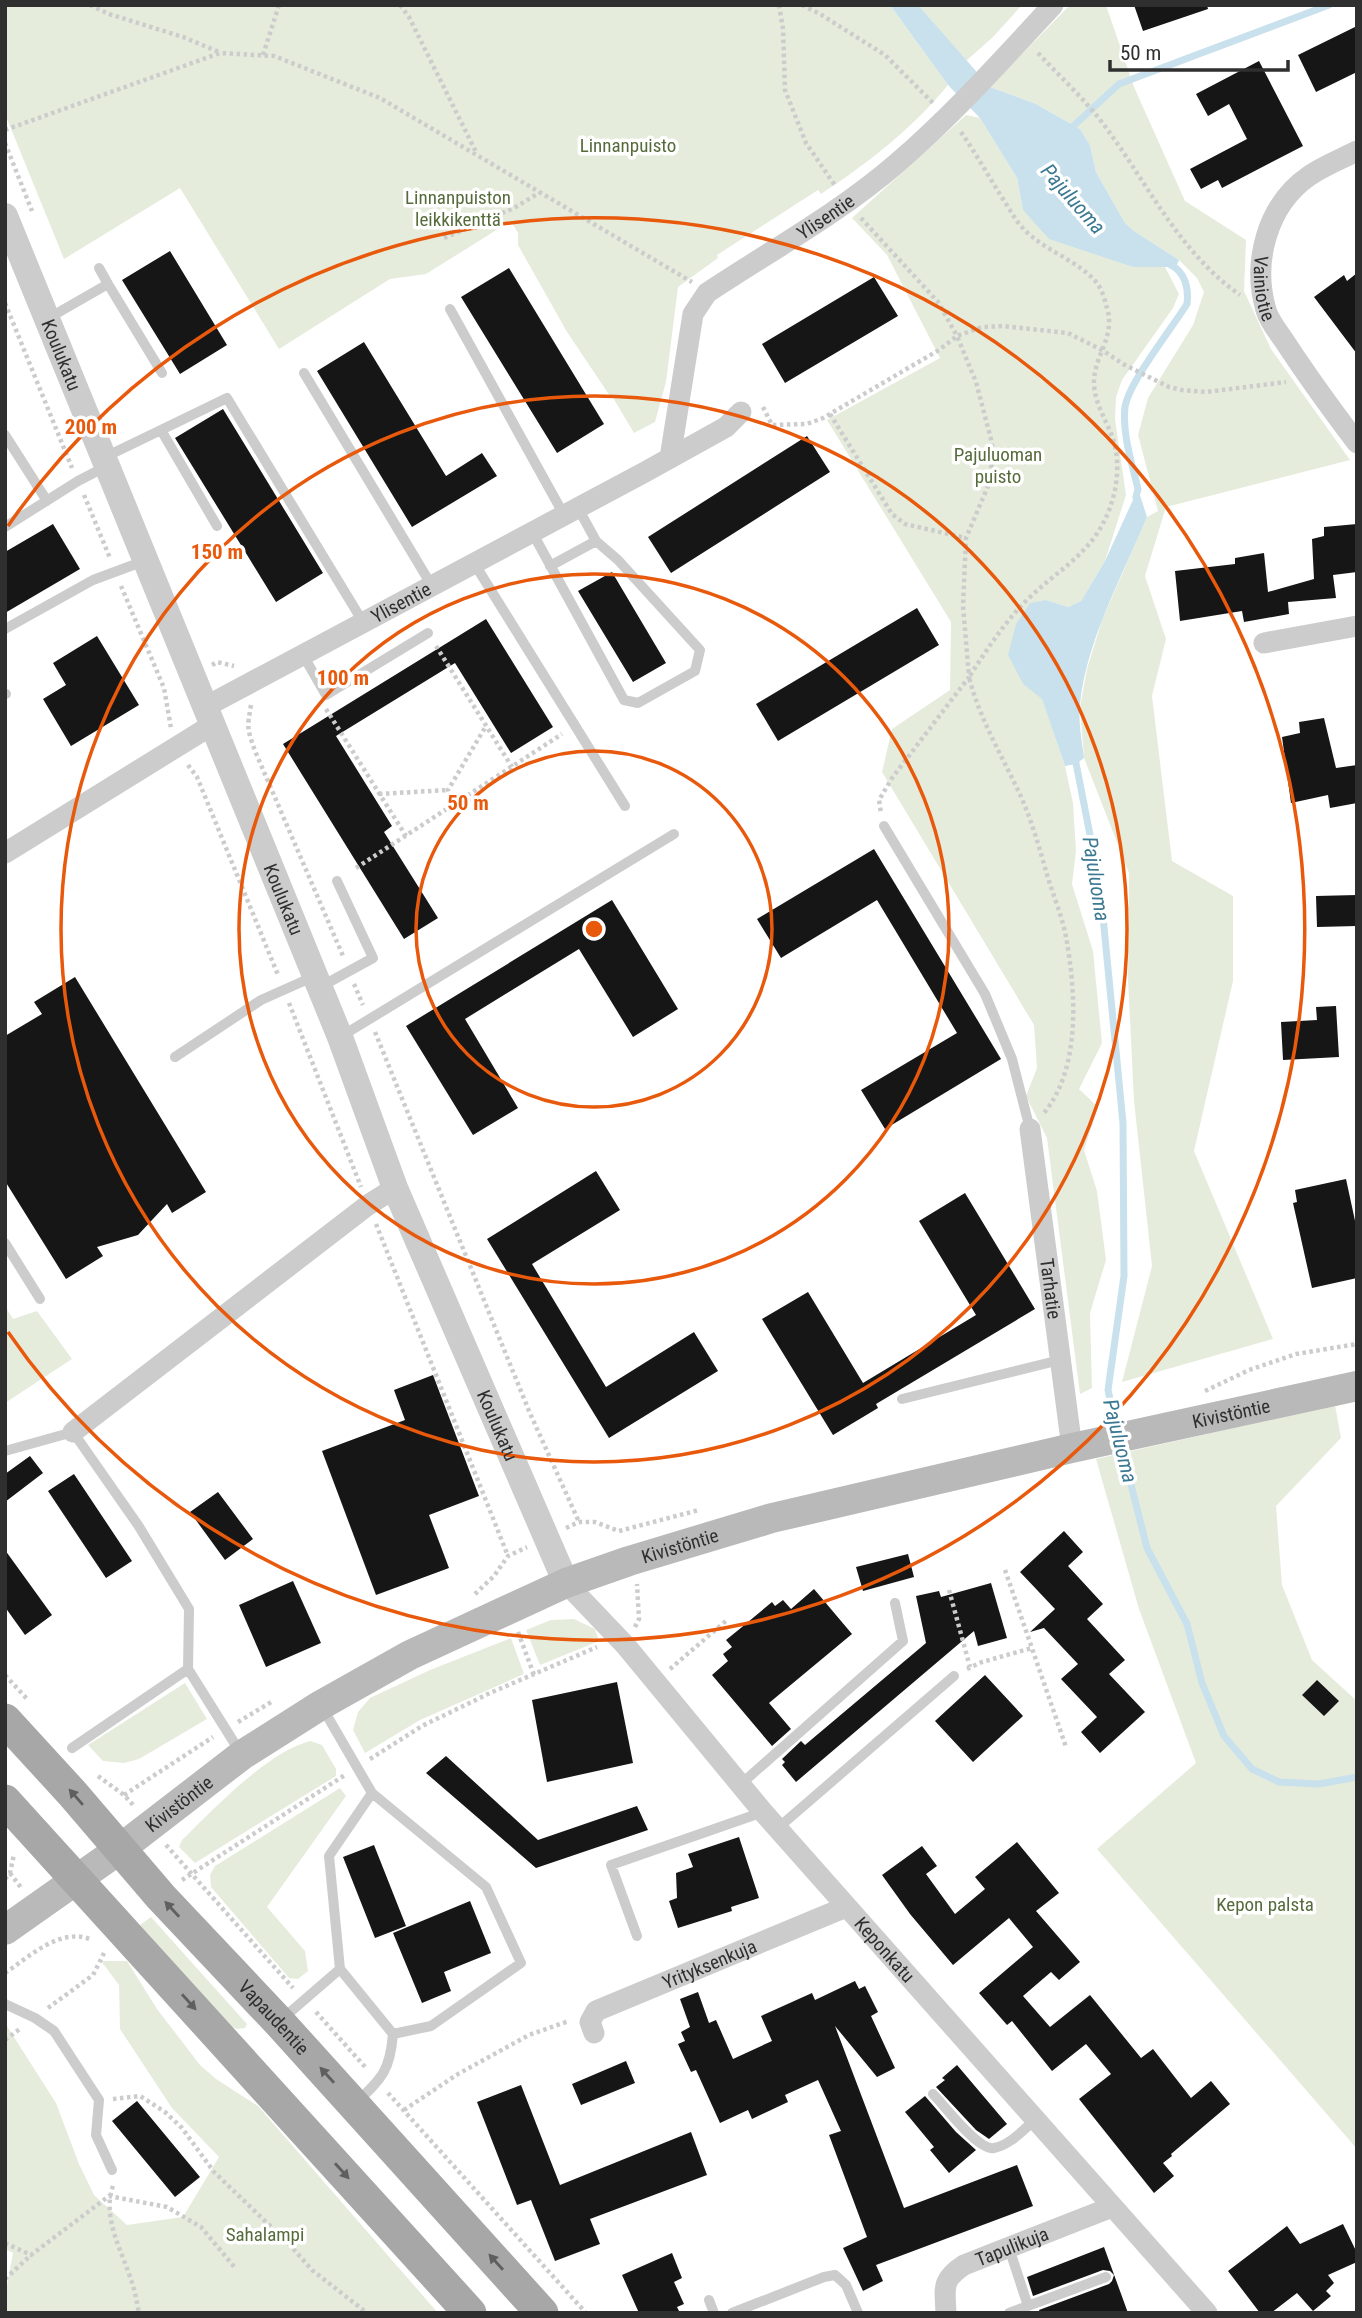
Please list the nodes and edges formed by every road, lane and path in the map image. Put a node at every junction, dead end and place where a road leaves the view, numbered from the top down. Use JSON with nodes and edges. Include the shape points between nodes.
{"nodes":[{"id":1,"x":90,"y":5,"type":"edge"},
{"id":2,"x":279,"y":5,"type":"edge"},
{"id":3,"x":400,"y":5,"type":"edge"},
{"id":4,"x":779,"y":5,"type":"edge"},
{"id":5,"x":802,"y":5,"type":"edge"},
{"id":6,"x":1053,"y":5,"type":"edge"},
{"id":7,"x":1022,"y":38,"type":"junction"},
{"id":8,"x":220,"y":53,"type":"junction"},
{"id":9,"x":263,"y":55,"type":"junction"},
{"id":10,"x":951,"y":111,"type":"junction"},
{"id":11,"x":5,"y":130,"type":"edge"},
{"id":12,"x":1357,"y":151,"type":"edge"},
{"id":13,"x":477,"y":155,"type":"junction"},
{"id":14,"x":539,"y":193,"type":"junction"},
{"id":15,"x":846,"y":202,"type":"junction"},
{"id":16,"x":5,"y":216,"type":"edge"},
{"id":17,"x":444,"y":238,"type":"dead end"},
{"id":18,"x":99,"y":268,"type":"dead end"},
{"id":19,"x":108,"y":284,"type":"junction"},
{"id":20,"x":706,"y":293,"type":"junction"},
{"id":21,"x":5,"y":303,"type":"edge"},
{"id":22,"x":450,"y":309,"type":"dead end"},
{"id":23,"x":1266,"y":312,"type":"junction"},
{"id":24,"x":47,"y":319,"type":"junction"},
{"id":25,"x":957,"y":336,"type":"junction"},
{"id":26,"x":1102,"y":350,"type":"junction"},
{"id":27,"x":162,"y":373,"type":"dead end"},
{"id":28,"x":304,"y":373,"type":"dead end"},
{"id":29,"x":1308,"y":377,"type":"junction"},
{"id":30,"x":741,"y":412,"type":"dead end"},
{"id":31,"x":830,"y":414,"type":"junction"},
{"id":32,"x":772,"y":425,"type":"dead end"},
{"id":33,"x":161,"y":430,"type":"junction"},
{"id":34,"x":5,"y":435,"type":"edge"},
{"id":35,"x":1357,"y":443,"type":"edge"},
{"id":36,"x":670,"y":457,"type":"junction"},
{"id":37,"x":105,"y":462,"type":"junction"},
{"id":38,"x":78,"y":481,"type":"junction"},
{"id":39,"x":47,"y":501,"type":"junction"},
{"id":40,"x":571,"y":512,"type":"junction"},
{"id":41,"x":217,"y":526,"type":"dead end"},
{"id":42,"x":5,"y":527,"type":"edge"},
{"id":43,"x":532,"y":533,"type":"junction"},
{"id":44,"x":966,"y":538,"type":"junction"},
{"id":45,"x":596,"y":541,"type":"junction"},
{"id":46,"x":145,"y":560,"type":"junction"},
{"id":47,"x":474,"y":564,"type":"junction"},
{"id":48,"x":550,"y":566,"type":"junction"},
{"id":49,"x":115,"y":571,"type":"junction"},
{"id":50,"x":432,"y":586,"type":"junction"},
{"id":51,"x":363,"y":622,"type":"junction"},
{"id":52,"x":1347,"y":628,"type":"edge"},
{"id":53,"x":5,"y":629,"type":"edge"},
{"id":54,"x":429,"y":633,"type":"joint"},
{"id":55,"x":1264,"y":643,"type":"dead end"},
{"id":56,"x":303,"y":655,"type":"junction"},
{"id":57,"x":233,"y":667,"type":"dead end"},
{"id":58,"x":969,"y":677,"type":"junction"},
{"id":59,"x":243,"y":687,"type":"junction"},
{"id":60,"x":326,"y":695,"type":"junction"},
{"id":61,"x":208,"y":716,"type":"junction"},
{"id":62,"x":486,"y":726,"type":"junction"},
{"id":63,"x":574,"y":726,"type":"junction"},
{"id":64,"x":179,"y":745,"type":"junction"},
{"id":65,"x":512,"y":767,"type":"junction"},
{"id":66,"x":448,"y":790,"type":"junction"},
{"id":67,"x":379,"y":794,"type":"junction"},
{"id":68,"x":457,"y":803,"type":"junction"},
{"id":69,"x":625,"y":806,"type":"dead end"},
{"id":70,"x":884,"y":826,"type":"joint"},
{"id":71,"x":674,"y":834,"type":"dead end"},
{"id":72,"x":406,"y":836,"type":"junction"},
{"id":73,"x":5,"y":853,"type":"edge"},
{"id":74,"x":356,"y":868,"type":"dead end"},
{"id":75,"x":337,"y":881,"type":"dead end"},
{"id":76,"x":349,"y":972,"type":"junction"},
{"id":77,"x":317,"y":981,"type":"junction"},
{"id":78,"x":284,"y":990,"type":"junction"},
{"id":79,"x":370,"y":1019,"type":"junction"},
{"id":80,"x":340,"y":1037,"type":"junction"},
{"id":81,"x":175,"y":1057,"type":"dead end"},
{"id":82,"x":1030,"y":1129,"type":"junction"},
{"id":83,"x":395,"y":1188,"type":"junction"},
{"id":84,"x":368,"y":1205,"type":"junction"},
{"id":85,"x":5,"y":1242,"type":"edge"},
{"id":86,"x":40,"y":1298,"type":"dead end"},
{"id":87,"x":1357,"y":1344,"type":"edge"},
{"id":88,"x":1060,"y":1360,"type":"junction"},
{"id":89,"x":1357,"y":1386,"type":"edge"},
{"id":90,"x":1202,"y":1392,"type":"dead end"},
{"id":91,"x":902,"y":1399,"type":"dead end"},
{"id":92,"x":73,"y":1432,"type":"junction"},
{"id":93,"x":1083,"y":1446,"type":"junction"},
{"id":94,"x":5,"y":1451,"type":"edge"},
{"id":95,"x":579,"y":1522,"type":"dead end"},
{"id":96,"x":619,"y":1531,"type":"dead end"},
{"id":97,"x":508,"y":1556,"type":"dead end"},
{"id":98,"x":629,"y":1561,"type":"junction"},
{"id":99,"x":1005,"y":1570,"type":"dead end"},
{"id":100,"x":566,"y":1583,"type":"junction"},
{"id":101,"x":949,"y":1590,"type":"dead end"},
{"id":102,"x":895,"y":1602,"type":"dead end"},
{"id":103,"x":727,"y":1620,"type":"dead end"},
{"id":104,"x":618,"y":1637,"type":"junction"},
{"id":105,"x":1032,"y":1648,"type":"junction"},
{"id":106,"x":970,"y":1667,"type":"junction"},
{"id":107,"x":188,"y":1670,"type":"junction"},
{"id":108,"x":954,"y":1676,"type":"joint"},
{"id":109,"x":656,"y":1681,"type":"junction"},
{"id":110,"x":321,"y":1704,"type":"junction"},
{"id":111,"x":5,"y":1720,"type":"edge"},
{"id":112,"x":1066,"y":1746,"type":"dead end"},
{"id":113,"x":72,"y":1748,"type":"dead end"},
{"id":114,"x":242,"y":1755,"type":"junction"},
{"id":115,"x":356,"y":1767,"type":"junction"},
{"id":116,"x":741,"y":1784,"type":"junction"},
{"id":117,"x":372,"y":1793,"type":"junction"},
{"id":118,"x":5,"y":1801,"type":"edge"},
{"id":119,"x":763,"y":1812,"type":"junction"},
{"id":120,"x":778,"y":1828,"type":"junction"},
{"id":121,"x":120,"y":1849,"type":"junction"},
{"id":122,"x":192,"y":1874,"type":"dead end"},
{"id":123,"x":77,"y":1879,"type":"junction"},
{"id":124,"x":846,"y":1908,"type":"junction"},
{"id":125,"x":5,"y":1930,"type":"edge"},
{"id":126,"x":637,"y":1936,"type":"dead end"},
{"id":127,"x":108,"y":1947,"type":"dead end"},
{"id":128,"x":340,"y":1969,"type":"junction"},
{"id":129,"x":5,"y":2004,"type":"edge"},
{"id":130,"x":596,"y":2011,"type":"junction"},
{"id":131,"x":35,"y":2018,"type":"junction"},
{"id":132,"x":279,"y":2022,"type":"junction"},
{"id":133,"x":393,"y":2034,"type":"junction"},
{"id":134,"x":594,"y":2034,"type":"dead end"},
{"id":135,"x":933,"y":2094,"type":"dead end"},
{"id":136,"x":99,"y":2100,"type":"junction"},
{"id":137,"x":354,"y":2105,"type":"junction"},
{"id":138,"x":404,"y":2110,"type":"dead end"},
{"id":139,"x":1035,"y":2120,"type":"junction"},
{"id":140,"x":112,"y":2170,"type":"joint"},
{"id":141,"x":109,"y":2196,"type":"junction"},
{"id":142,"x":1112,"y":2207,"type":"junction"},
{"id":143,"x":5,"y":2243,"type":"edge"},
{"id":144,"x":1009,"y":2248,"type":"junction"},
{"id":145,"x":31,"y":2255,"type":"junction"},
{"id":146,"x":236,"y":2269,"type":"dead end"},
{"id":147,"x":1106,"y":2277,"type":"dead end"},
{"id":148,"x":5,"y":2278,"type":"edge"},
{"id":149,"x":709,"y":2300,"type":"dead end"},
{"id":150,"x":1028,"y":2306,"type":"junction"},
{"id":151,"x":139,"y":2313,"type":"edge"},
{"id":152,"x":367,"y":2313,"type":"edge"},
{"id":153,"x":470,"y":2313,"type":"edge"},
{"id":154,"x":542,"y":2313,"type":"edge"},
{"id":155,"x":714,"y":2313,"type":"edge"},
{"id":156,"x":732,"y":2313,"type":"edge"},
{"id":157,"x":858,"y":2313,"type":"edge"},
{"id":158,"x":946,"y":2313,"type":"edge"},
{"id":159,"x":1009,"y":2313,"type":"edge"},
{"id":160,"x":1207,"y":2313,"type":"edge"}],
"edges":[{"from":1,"to":8,"type":"path"},
{"from":2,"to":9,"type":"path"},
{"from":3,"to":13,"type":"path"},
{"from":4,"to":15,"type":"path","via":[[785,90],[806,143]]},
{"from":5,"to":10,"type":"path","via":[[885,55]]},
{"from":6,"to":7,"type":"street","name":"Ylisentie"},
{"from":7,"to":10,"type":"street","name":"Ylisentie"},
{"from":7,"to":23,"type":"path","via":[[1099,119],[1199,260]]},
{"from":8,"to":9,"type":"path"},
{"from":8,"to":11,"type":"path"},
{"from":9,"to":13,"type":"path","via":[[380,98]]},
{"from":10,"to":15,"type":"street","name":"Ylisentie","via":[[895,165]]},
{"from":10,"to":26,"type":"path","via":[[1020,226],[1097,283],[1110,317],[1109,336]]},
{"from":12,"to":23,"type":"street","name":"Vainiotie","via":[[1309,175],[1286,196],[1270,222],[1262,253]]},
{"from":13,"to":14,"type":"path"},
{"from":14,"to":17,"type":"path"},
{"from":14,"to":20,"type":"path"},
{"from":15,"to":20,"type":"street","name":"Ylisentie"},
{"from":15,"to":25,"type":"path","via":[[938,302]]},
{"from":16,"to":24,"type":"street","name":"Koulukatu"},
{"from":18,"to":19,"type":"lane"},
{"from":19,"to":24,"type":"lane"},
{"from":19,"to":27,"type":"lane"},
{"from":20,"to":36,"type":"street","via":[[693,314]]},
{"from":21,"to":38,"type":"path"},
{"from":22,"to":40,"type":"lane"},
{"from":23,"to":29,"type":"street","name":"Vainiotie"},
{"from":24,"to":37,"type":"street","name":"Koulukatu"},
{"from":25,"to":26,"type":"path","via":[[982,327],[1026,328],[1068,333]]},
{"from":25,"to":31,"type":"path"},
{"from":25,"to":44,"type":"path","via":[[976,382],[992,443],[991,478]]},
{"from":26,"to":29,"type":"path","via":[[1123,365],[1182,390],[1206,392]]},
{"from":26,"to":58,"type":"path","via":[[1094,384],[1118,460],[1110,506],[1077,559],[1001,627]]},
{"from":28,"to":50,"type":"lane"},
{"from":29,"to":35,"type":"street","name":"Vainiotie"},
{"from":30,"to":36,"type":"street","name":"Ylisentie","via":[[726,427]]},
{"from":31,"to":32,"type":"path","via":[[807,424]]},
{"from":31,"to":44,"type":"path","via":[[892,514],[905,524]]},
{"from":33,"to":37,"type":"lane"},
{"from":33,"to":41,"type":"lane"},
{"from":33,"to":51,"type":"lane","via":[[228,398]]},
{"from":34,"to":39,"type":"lane"},
{"from":36,"to":40,"type":"street","name":"Ylisentie"},
{"from":37,"to":38,"type":"lane"},
{"from":37,"to":46,"type":"street","name":"Koulukatu"},
{"from":38,"to":39,"type":"lane"},
{"from":38,"to":49,"type":"path"},
{"from":39,"to":42,"type":"lane"},
{"from":40,"to":43,"type":"street","name":"Ylisentie"},
{"from":40,"to":45,"type":"lane"},
{"from":43,"to":47,"type":"street","name":"Ylisentie"},
{"from":43,"to":48,"type":"lane"},
{"from":44,"to":58,"type":"path","via":[[963,606]]},
{"from":45,"to":48,"type":"lane"},
{"from":45,"to":48,"type":"lane","via":[[700,650],[695,671],[638,703],[624,700]]},
{"from":46,"to":49,"type":"lane"},
{"from":46,"to":61,"type":"street","name":"Koulukatu"},
{"from":47,"to":50,"type":"street","name":"Ylisentie"},
{"from":47,"to":63,"type":"lane"},
{"from":49,"to":53,"type":"lane"},
{"from":49,"to":64,"type":"path","via":[[164,688],[169,723]]},
{"from":50,"to":51,"type":"street","name":"Ylisentie"},
{"from":51,"to":56,"type":"street","name":"Ylisentie"},
{"from":52,"to":55,"type":"street"},
{"from":54,"to":60,"type":"lane"},
{"from":54,"to":62,"type":"path"},
{"from":56,"to":59,"type":"street","name":"Ylisentie"},
{"from":56,"to":60,"type":"lane"},
{"from":57,"to":59,"type":"path"},
{"from":58,"to":70,"type":"path","via":[[879,800]]},
{"from":58,"to":82,"type":"path","via":[[976,704],[1024,803],[1066,936],[1072,1045],[1054,1101]]},
{"from":59,"to":61,"type":"street","name":"Ylisentie"},
{"from":59,"to":76,"type":"path","via":[[252,707],[247,718],[252,742]]},
{"from":60,"to":67,"type":"path","via":[[324,707]]},
{"from":61,"to":64,"type":"street","name":"Ylisentie"},
{"from":61,"to":77,"type":"street","name":"Koulukatu"},
{"from":62,"to":65,"type":"path"},
{"from":62,"to":66,"type":"path"},
{"from":63,"to":65,"type":"path"},
{"from":63,"to":69,"type":"lane"},
{"from":64,"to":73,"type":"street","name":"Ylisentie"},
{"from":64,"to":78,"type":"path","via":[[197,777]]},
{"from":65,"to":68,"type":"path"},
{"from":66,"to":67,"type":"path"},
{"from":66,"to":68,"type":"path"},
{"from":67,"to":72,"type":"path"},
{"from":68,"to":72,"type":"path"},
{"from":70,"to":82,"type":"lane","via":[[985,994],[1012,1059]]},
{"from":71,"to":79,"type":"lane"},
{"from":72,"to":74,"type":"path"},
{"from":75,"to":76,"type":"lane","via":[[373,958]]},
{"from":76,"to":77,"type":"lane"},
{"from":76,"to":79,"type":"path"},
{"from":77,"to":78,"type":"lane"},
{"from":77,"to":80,"type":"street","name":"Koulukatu"},
{"from":78,"to":81,"type":"lane","via":[[261,1000]]},
{"from":78,"to":84,"type":"path"},
{"from":79,"to":80,"type":"lane"},
{"from":79,"to":95,"type":"path","via":[[529,1412]]},
{"from":80,"to":83,"type":"street","name":"Koulukatu"},
{"from":82,"to":88,"type":"street","name":"Tarhatie"},
{"from":83,"to":84,"type":"street"},
{"from":83,"to":100,"type":"street","name":"Koulukatu"},
{"from":84,"to":92,"type":"street"},
{"from":84,"to":97,"type":"path"},
{"from":85,"to":86,"type":"lane"},
{"from":87,"to":90,"type":"path","via":[[1296,1354]]},
{"from":88,"to":91,"type":"lane"},
{"from":88,"to":93,"type":"street","name":"Tarhatie"},
{"from":89,"to":93,"type":"main road","name":"Kivistöntie"},
{"from":92,"to":94,"type":"lane"},
{"from":92,"to":107,"type":"lane","via":[[189,1609]]},
{"from":93,"to":98,"type":"main road","name":"Kivistöntie","via":[[772,1518]]},
{"from":96,"to":98,"type":"path"},
{"from":98,"to":100,"type":"main road","name":"Kivistöntie"},
{"from":98,"to":104,"type":"path","via":[[637,1583],[639,1619],[632,1631]]},
{"from":99,"to":105,"type":"path"},
{"from":100,"to":104,"type":"street","name":"Keponkatu"},
{"from":100,"to":110,"type":"main road","name":"Kivistöntie","via":[[410,1654]]},
{"from":101,"to":106,"type":"path"},
{"from":102,"to":116,"type":"lane","via":[[903,1641]]},
{"from":103,"to":109,"type":"path"},
{"from":104,"to":109,"type":"street","name":"Keponkatu"},
{"from":104,"to":115,"type":"path","via":[[422,1726]]},
{"from":105,"to":106,"type":"path"},
{"from":105,"to":112,"type":"path"},
{"from":106,"to":108,"type":"path"},
{"from":107,"to":113,"type":"lane"},
{"from":107,"to":114,"type":"lane"},
{"from":108,"to":120,"type":"lane"},
{"from":109,"to":116,"type":"street","name":"Keponkatu"},
{"from":110,"to":114,"type":"main road","name":"Kivistöntie"},
{"from":110,"to":115,"type":"lane"},
{"from":121,"to":111,"type":"main road","name":"Vapaudentie","one_way":true},
{"from":114,"to":121,"type":"main road","name":"Kivistöntie"},
{"from":115,"to":117,"type":"lane"},
{"from":115,"to":122,"type":"path"},
{"from":116,"to":119,"type":"street","name":"Keponkatu"},
{"from":117,"to":128,"type":"lane","via":[[329,1856]]},
{"from":117,"to":133,"type":"lane","via":[[486,1888],[521,1963],[431,2026]]},
{"from":118,"to":123,"type":"main road"},
{"from":119,"to":120,"type":"street","name":"Keponkatu"},
{"from":119,"to":126,"type":"lane","via":[[611,1865]]},
{"from":120,"to":124,"type":"street","name":"Keponkatu"},
{"from":121,"to":123,"type":"main road","name":"Kivistöntie"},
{"from":132,"to":121,"type":"main road","name":"Vapaudentie","one_way":true},
{"from":123,"to":125,"type":"main road","name":"Kivistöntie"},
{"from":123,"to":153,"type":"main road","one_way":true},
{"from":124,"to":130,"type":"street","name":"Yrityksenkuja"},
{"from":124,"to":139,"type":"street","name":"Keponkatu"},
{"from":127,"to":131,"type":"path","via":[[93,1975]]},
{"from":128,"to":132,"type":"lane"},
{"from":128,"to":133,"type":"lane"},
{"from":129,"to":131,"type":"lane"},
{"from":130,"to":134,"type":"street","via":[[590,2022]]},
{"from":130,"to":138,"type":"path","via":[[528,2035]]},
{"from":131,"to":136,"type":"lane","via":[[54,2031]]},
{"from":137,"to":132,"type":"main road","name":"Vapaudentie","one_way":true},
{"from":133,"to":137,"type":"lane","via":[[391,2061],[378,2082]]},
{"from":135,"to":139,"type":"lane","via":[[981,2145],[992,2149],[1011,2141]]},
{"from":136,"to":140,"type":"lane","via":[[96,2135]]},
{"from":136,"to":152,"type":"path","via":[[140,2096],[165,2112],[214,2172],[312,2270]]},
{"from":154,"to":137,"type":"main road","name":"Vapaudentie","one_way":true},
{"from":139,"to":142,"type":"street","name":"Keponkatu"},
{"from":140,"to":141,"type":"path"},
{"from":141,"to":145,"type":"path"},
{"from":141,"to":146,"type":"path","via":[[167,2207],[201,2227]]},
{"from":141,"to":151,"type":"path","via":[[113,2227]]},
{"from":142,"to":144,"type":"street","name":"Tapulikuja"},
{"from":142,"to":160,"type":"street","name":"Keponkatu"},
{"from":143,"to":145,"type":"path"},
{"from":144,"to":150,"type":"lane"},
{"from":144,"to":158,"type":"street","name":"Tapulikuja","via":[[951,2274],[945,2283]]},
{"from":145,"to":148,"type":"path"},
{"from":147,"to":150,"type":"lane"},
{"from":149,"to":155,"type":"lane"},
{"from":150,"to":159,"type":"lane"},
{"from":156,"to":157,"type":"lane","via":[[835,2275],[846,2285]]}]}
